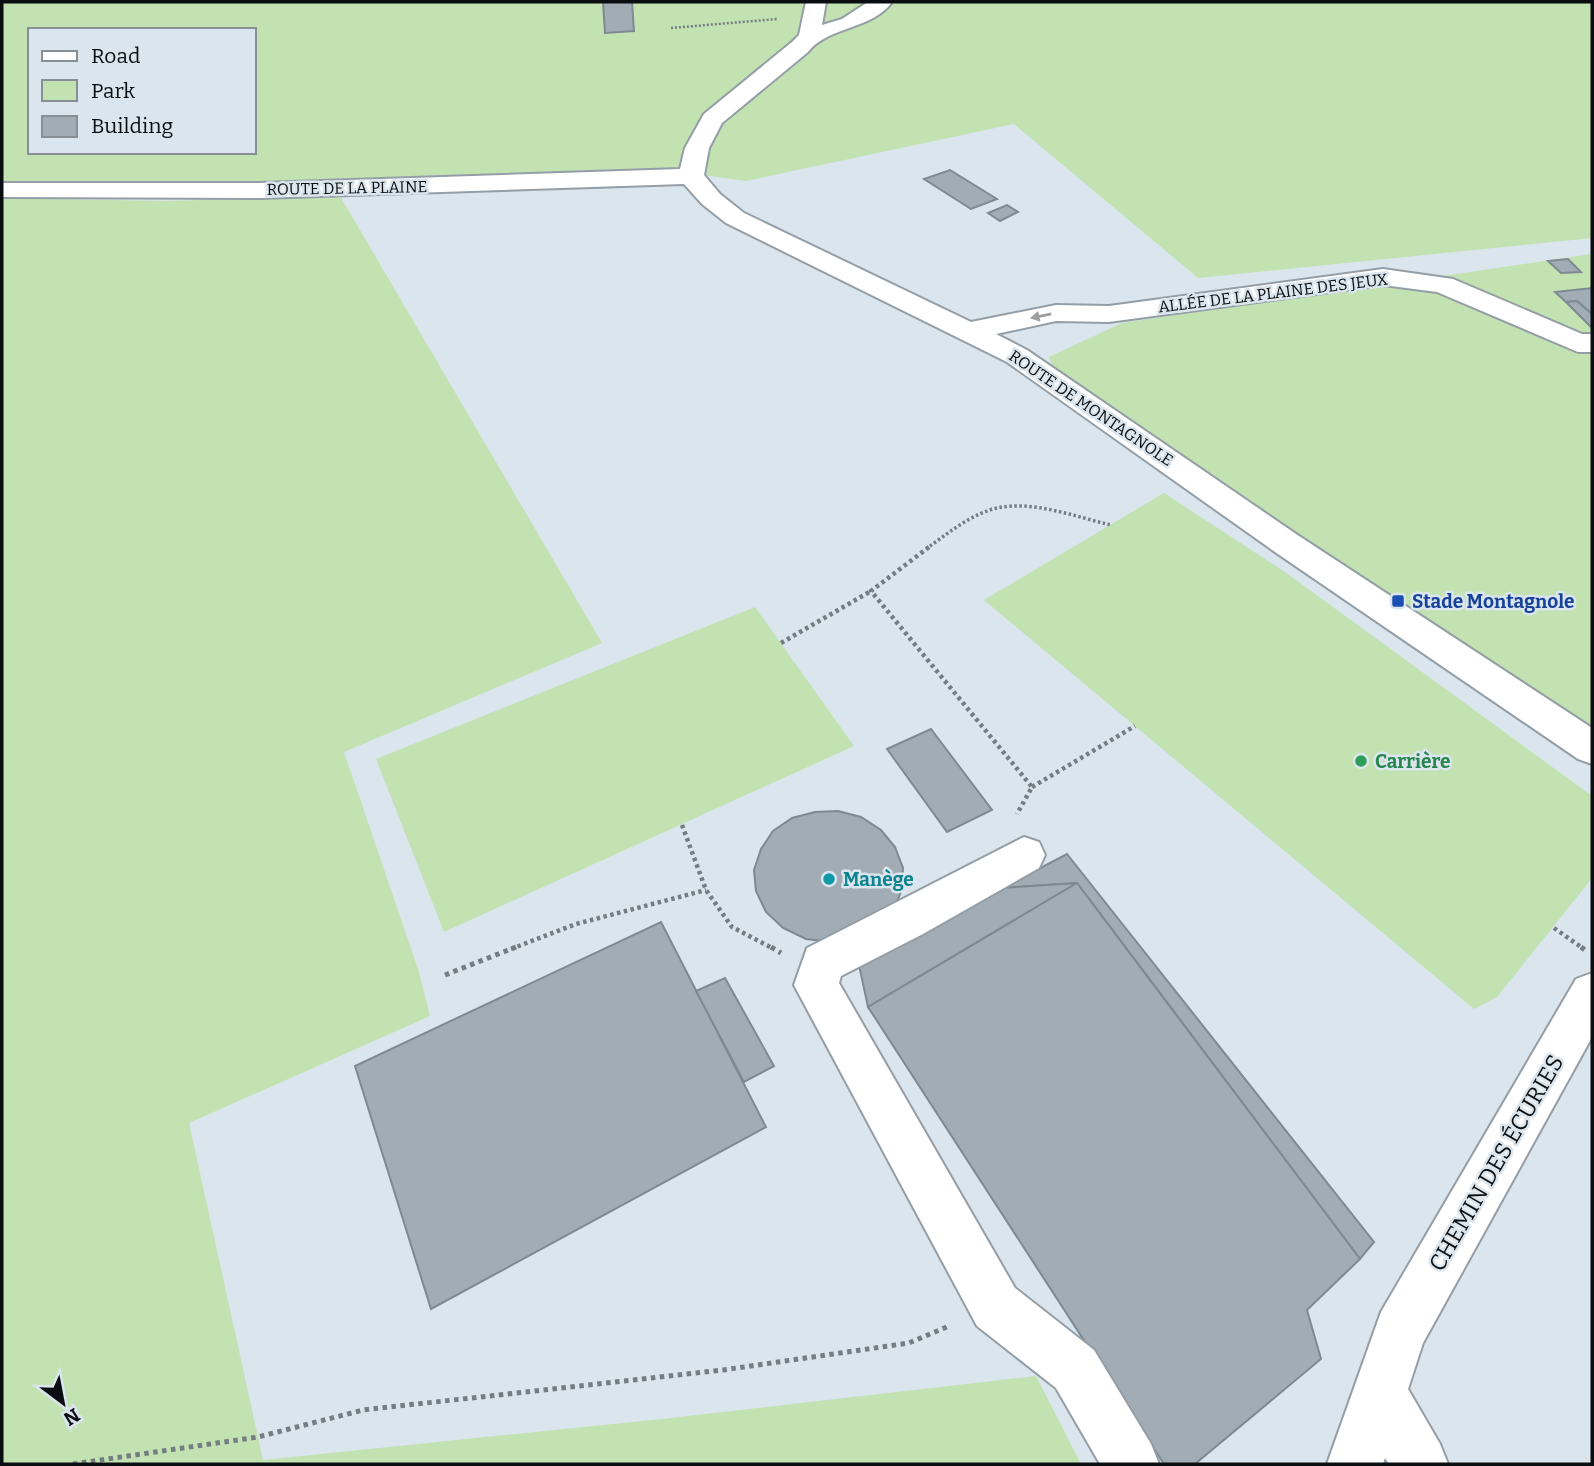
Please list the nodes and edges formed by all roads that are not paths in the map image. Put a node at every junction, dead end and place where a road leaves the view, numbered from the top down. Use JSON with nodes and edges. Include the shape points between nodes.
{"nodes":[{"id":1,"x":882,"y":2,"type":"edge"},
{"id":2,"x":813,"y":18,"type":"edge"},
{"id":3,"x":691,"y":176,"type":"junction"},
{"id":4,"x":2,"y":190,"type":"edge"},
{"id":5,"x":1109,"y":314,"type":"junction"},
{"id":6,"x":971,"y":331,"type":"junction"},
{"id":7,"x":1592,"y":343,"type":"edge"},
{"id":8,"x":1017,"y":356,"type":"junction"},
{"id":9,"x":1592,"y":748,"type":"edge"},
{"id":10,"x":1024,"y":855,"type":"road end"},
{"id":11,"x":1592,"y":994,"type":"edge"},
{"id":12,"x":1379,"y":1392,"type":"junction"},
{"id":13,"x":1131,"y":1464,"type":"edge"},
{"id":14,"x":1355,"y":1464,"type":"edge"},
{"id":15,"x":1420,"y":1464,"type":"edge"}],
"edges":[{"from":1,"to":2,"type":"street","via":[[849,23]]},
{"from":2,"to":3,"type":"street","via":[[768,76],[712,120],[697,148]]},
{"from":3,"to":4,"type":"street","name":"ROUTE DE LA PLAINE","via":[[179,192]]},
{"from":3,"to":6,"type":"street","name":"ROUTE DE MONTAGNOLE","via":[[735,218]]},
{"from":5,"to":6,"type":"street","one_way":true,"via":[[1056,313]]},
{"from":5,"to":7,"type":"street","name":"ALLÉE DE LA PLAINE DES JEUX","via":[[1383,276],[1443,285],[1578,343]]},
{"from":5,"to":8,"type":"street"},
{"from":6,"to":8,"type":"street","name":"ROUTE DE MONTAGNOLE"},
{"from":8,"to":9,"type":"street","name":"ROUTE DE MONTAGNOLE"},
{"from":10,"to":13,"type":"street","via":[[823,963],[816,985],[996,1307],[1075,1369]]},
{"from":11,"to":12,"type":"street","name":"CHEMIN DES ÉCURIES","via":[[1400,1331]]},
{"from":12,"to":14,"type":"street","name":"CHEMIN DES ÉCURIES"},
{"from":12,"to":15,"type":"street"}]}
